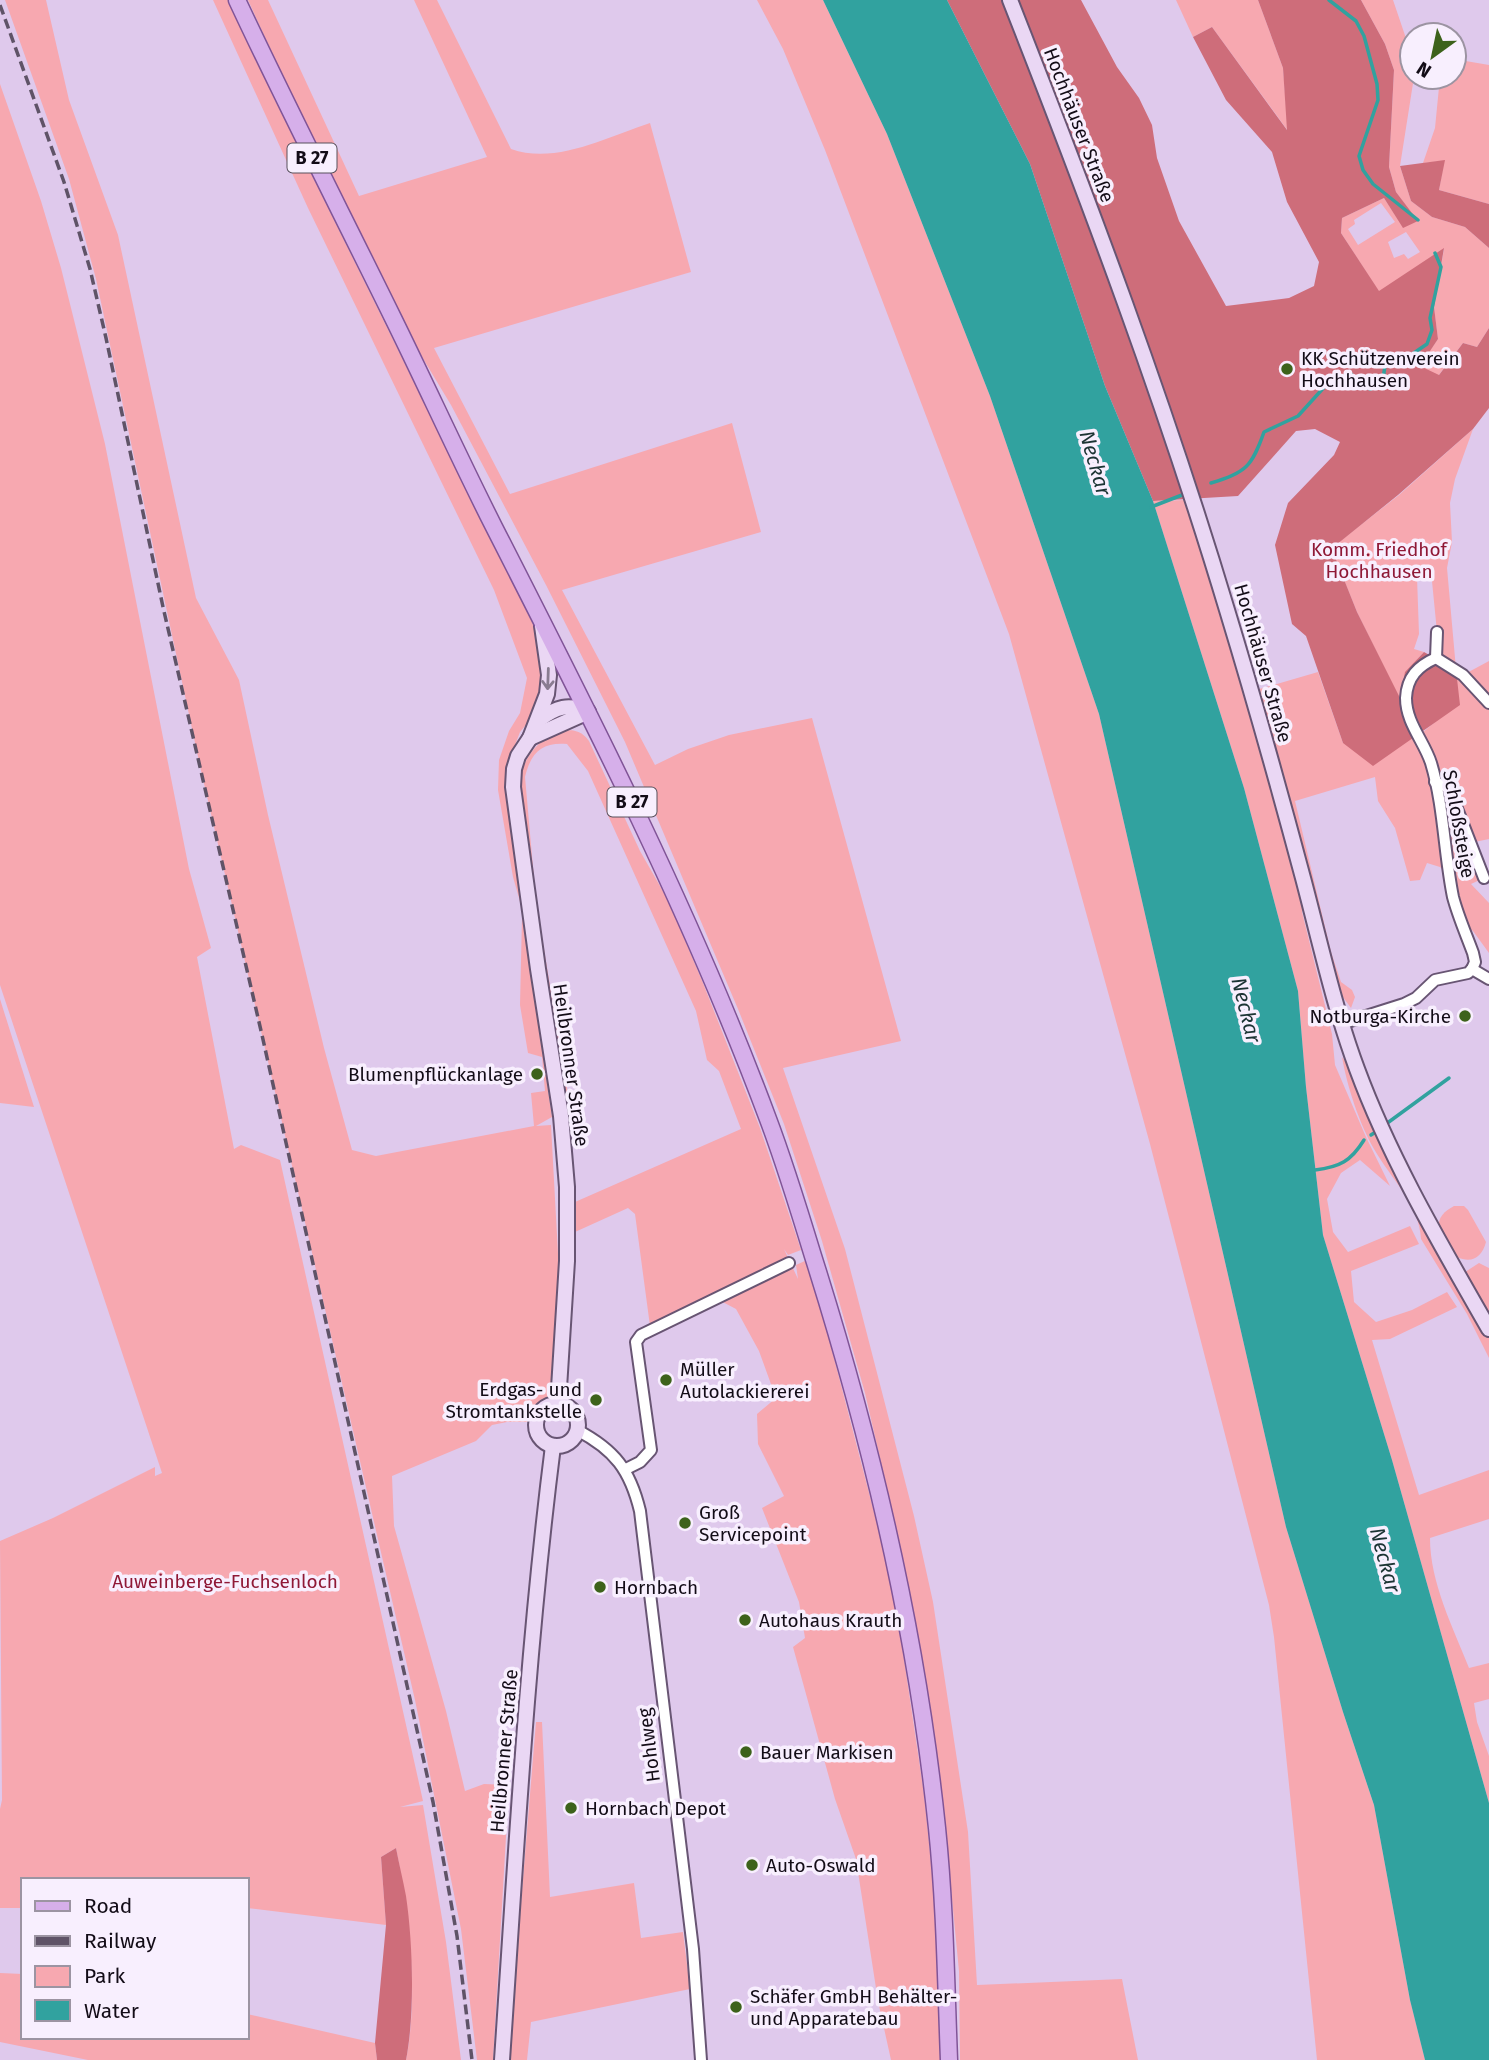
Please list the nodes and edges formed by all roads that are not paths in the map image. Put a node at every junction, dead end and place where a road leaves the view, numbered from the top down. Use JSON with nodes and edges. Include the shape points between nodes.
{"nodes":[{"id":1,"x":237,"y":0,"type":"edge"},
{"id":2,"x":1010,"y":0,"type":"edge"},
{"id":3,"x":541,"y":618,"type":"junction"},
{"id":4,"x":1437,"y":632,"type":"dead end"},
{"id":5,"x":1436,"y":658,"type":"junction"},
{"id":6,"x":1489,"y":703,"type":"edge"},
{"id":7,"x":588,"y":712,"type":"junction"},
{"id":8,"x":538,"y":720,"type":"junction"},
{"id":9,"x":530,"y":738,"type":"junction"},
{"id":10,"x":1435,"y":782,"type":"junction"},
{"id":11,"x":1484,"y":878,"type":"dead end"},
{"id":12,"x":1472,"y":968,"type":"junction"},
{"id":13,"x":1489,"y":979,"type":"edge"},
{"id":14,"x":1341,"y":1024,"type":"junction"},
{"id":15,"x":789,"y":1263,"type":"dead end"},
{"id":16,"x":1489,"y":1329,"type":"edge"},
{"id":17,"x":558,"y":1404,"type":"junction"},
{"id":18,"x":577,"y":1430,"type":"junction"},
{"id":19,"x":553,"y":1446,"type":"junction"},
{"id":20,"x":626,"y":1469,"type":"junction"},
{"id":21,"x":502,"y":2060,"type":"edge"},
{"id":22,"x":701,"y":2060,"type":"edge"},
{"id":23,"x":949,"y":2060,"type":"edge"}],
"edges":[{"from":1,"to":3,"type":"main road","number":"B 27"},
{"from":2,"to":14,"type":"street","name":"Hochhäuser Straße","via":[[1083,185],[1189,485],[1276,778]]},
{"from":3,"to":7,"type":"main road","number":"B 27"},
{"from":3,"to":8,"type":"street","name":"Heilbronner Straße","one_way":true,"via":[[549,675]]},
{"from":4,"to":5,"type":"street"},
{"from":5,"to":6,"type":"street","via":[[1463,675]]},
{"from":5,"to":10,"type":"street","name":"Schloßsteige","via":[[1416,669],[1406,696]]},
{"from":7,"to":8,"type":"street","via":[[564,706]]},
{"from":7,"to":9,"type":"street"},
{"from":7,"to":23,"type":"main road","number":"B 27","via":[[681,904],[757,1089],[863,1424],[920,1702],[937,1831]]},
{"from":8,"to":9,"type":"street","name":"Heilbronner Straße"},
{"from":9,"to":17,"type":"street","name":"Heilbronner Straße","via":[[514,769],[513,788],[566,1175],[567,1261]]},
{"from":10,"to":11,"type":"street","via":[[1449,788]]},
{"from":10,"to":12,"type":"street","name":"Schloßsteige","via":[[1453,896],[1473,953]]},
{"from":12,"to":13,"type":"street"},
{"from":12,"to":14,"type":"street","via":[[1468,973],[1435,980],[1404,1004]]},
{"from":14,"to":16,"type":"street","name":"Hochhäuser Straße","via":[[1392,1151]]},
{"from":15,"to":20,"type":"street","via":[[641,1335],[636,1342],[651,1450]]},
{"from":17,"to":18,"type":"street","via":[[576,1415]]},
{"from":17,"to":19,"type":"street","via":[[541,1411],[536,1422],[538,1435]]},
{"from":18,"to":19,"type":"street","via":[[571,1440]]},
{"from":18,"to":20,"type":"street","name":"Hohlweg","via":[[595,1438]]},
{"from":19,"to":21,"type":"street","name":"Heilbronner Straße","via":[[520,1786]]},
{"from":20,"to":22,"type":"street","name":"Hohlweg","via":[[640,1511],[695,1964]]}]}
